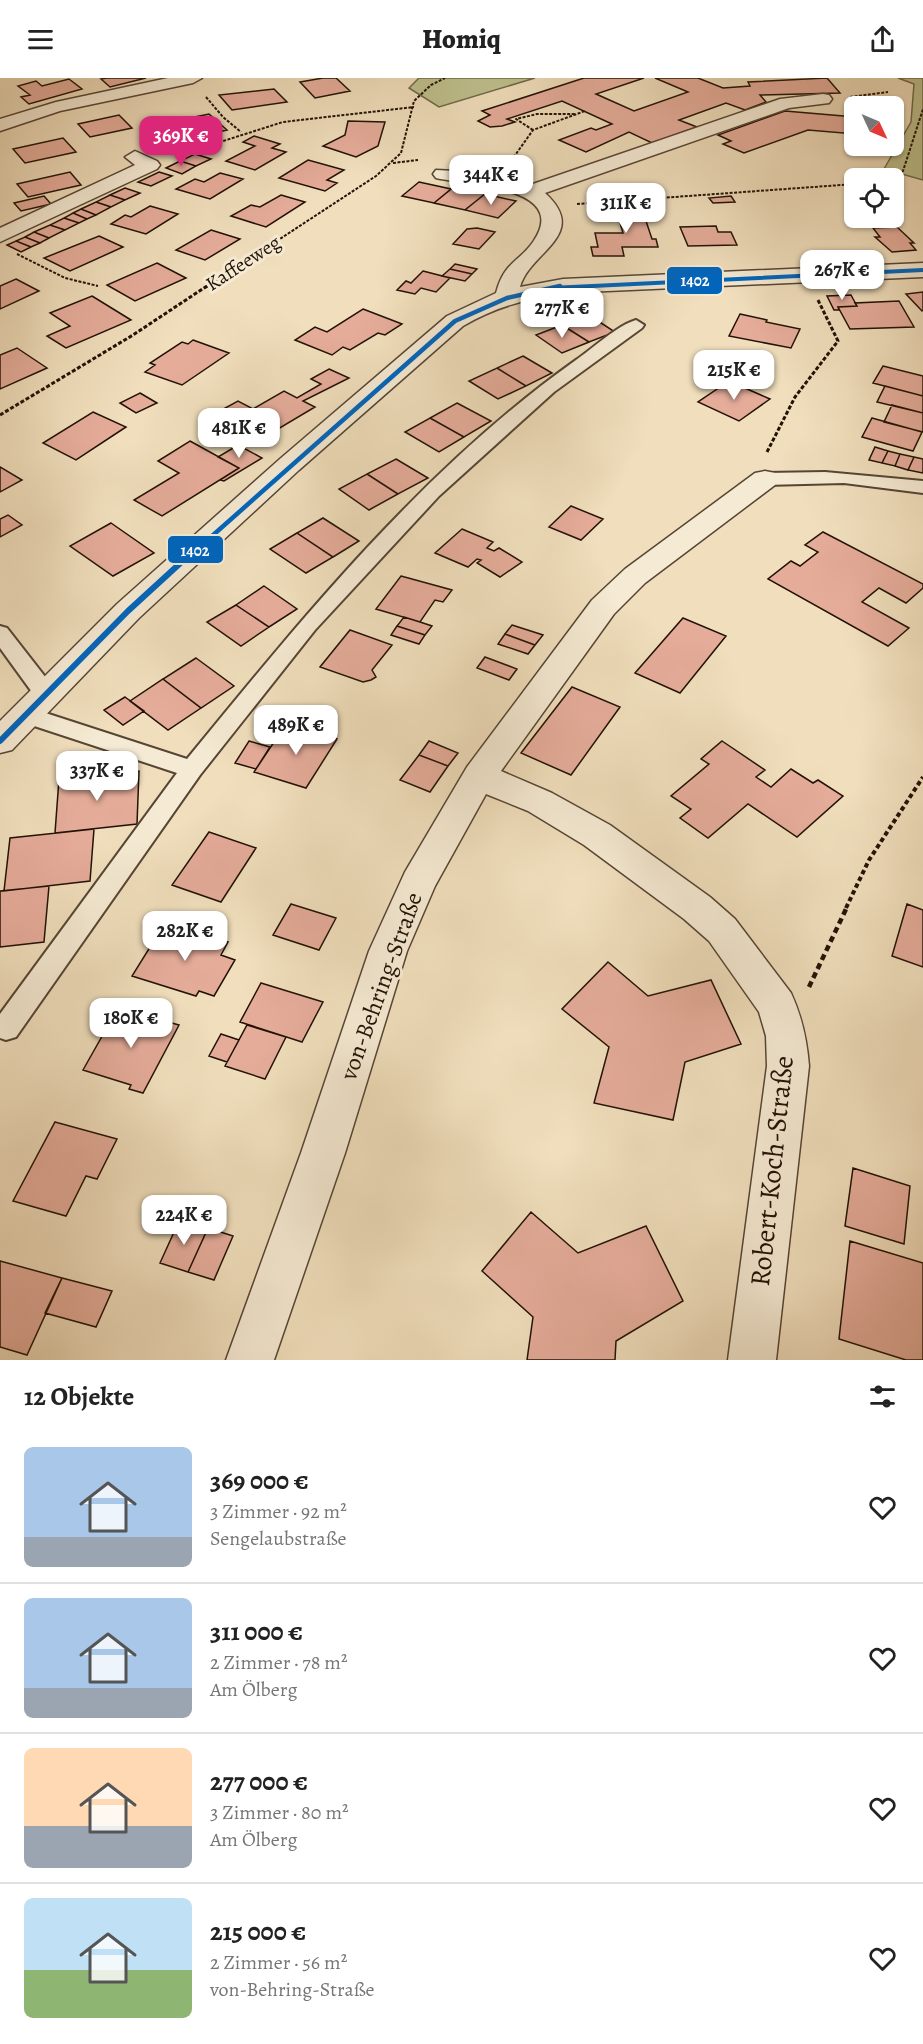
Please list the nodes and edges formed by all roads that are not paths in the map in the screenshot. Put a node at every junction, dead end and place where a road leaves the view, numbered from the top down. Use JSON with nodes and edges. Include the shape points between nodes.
{"nodes":[{"id":1,"x":192,"y":78,"type":"edge"},
{"id":2,"x":823,"y":99,"type":"road end"},
{"id":3,"x":0,"y":125,"type":"edge"},
{"id":4,"x":142,"y":161,"type":"road end"},
{"id":5,"x":443,"y":174,"type":"dead end"},
{"id":6,"x":530,"y":192,"type":"junction"},
{"id":7,"x":5,"y":244,"type":"edge"},
{"id":8,"x":923,"y":270,"type":"edge"},
{"id":9,"x":507,"y":295,"type":"junction"},
{"id":10,"x":636,"y":325,"type":"dead end"},
{"id":11,"x":765,"y":479,"type":"joint"},
{"id":12,"x":923,"y":487,"type":"edge"},
{"id":13,"x":0,"y":633,"type":"edge"},
{"id":14,"x":45,"y":693,"type":"junction"},
{"id":15,"x":24,"y":714,"type":"junction"},
{"id":16,"x":0,"y":741,"type":"edge"},
{"id":17,"x":192,"y":769,"type":"junction"},
{"id":18,"x":479,"y":776,"type":"junction"},
{"id":19,"x":6,"y":1028,"type":"dead end"},
{"id":20,"x":250,"y":1360,"type":"edge"},
{"id":21,"x":752,"y":1360,"type":"edge"}],
"edges":[{"from":1,"to":3,"type":"street","via":[[56,106]]},
{"from":2,"to":6,"type":"street","via":[[786,103]]},
{"from":4,"to":7,"type":"street"},
{"from":5,"to":6,"type":"street","via":[[489,179]]},
{"from":6,"to":9,"type":"street","via":[[546,206],[552,224],[545,241],[510,277]]},
{"from":8,"to":9,"type":"street","via":[[628,282]]},
{"from":9,"to":14,"type":"street","via":[[455,321],[128,611]]},
{"from":10,"to":17,"type":"lane","via":[[548,388],[432,492],[308,625]]},
{"from":11,"to":12,"type":"lane","via":[[822,475],[875,478]]},
{"from":11,"to":18,"type":"street","name":"von-Behring-Straße","via":[[635,576],[603,607]]},
{"from":13,"to":14,"type":"lane"},
{"from":14,"to":15,"type":"street"},
{"from":15,"to":16,"type":"street"},
{"from":15,"to":17,"type":"lane"},
{"from":17,"to":19,"type":"lane"},
{"from":18,"to":20,"type":"street","name":"von-Behring-Straße","via":[[418,882],[388,951]]},
{"from":18,"to":21,"type":"street","name":"Robert-Koch-Straße","via":[[540,802],[597,836],[697,908],[722,930],[777,1005],[786,1036],[788,1066]]}]}
